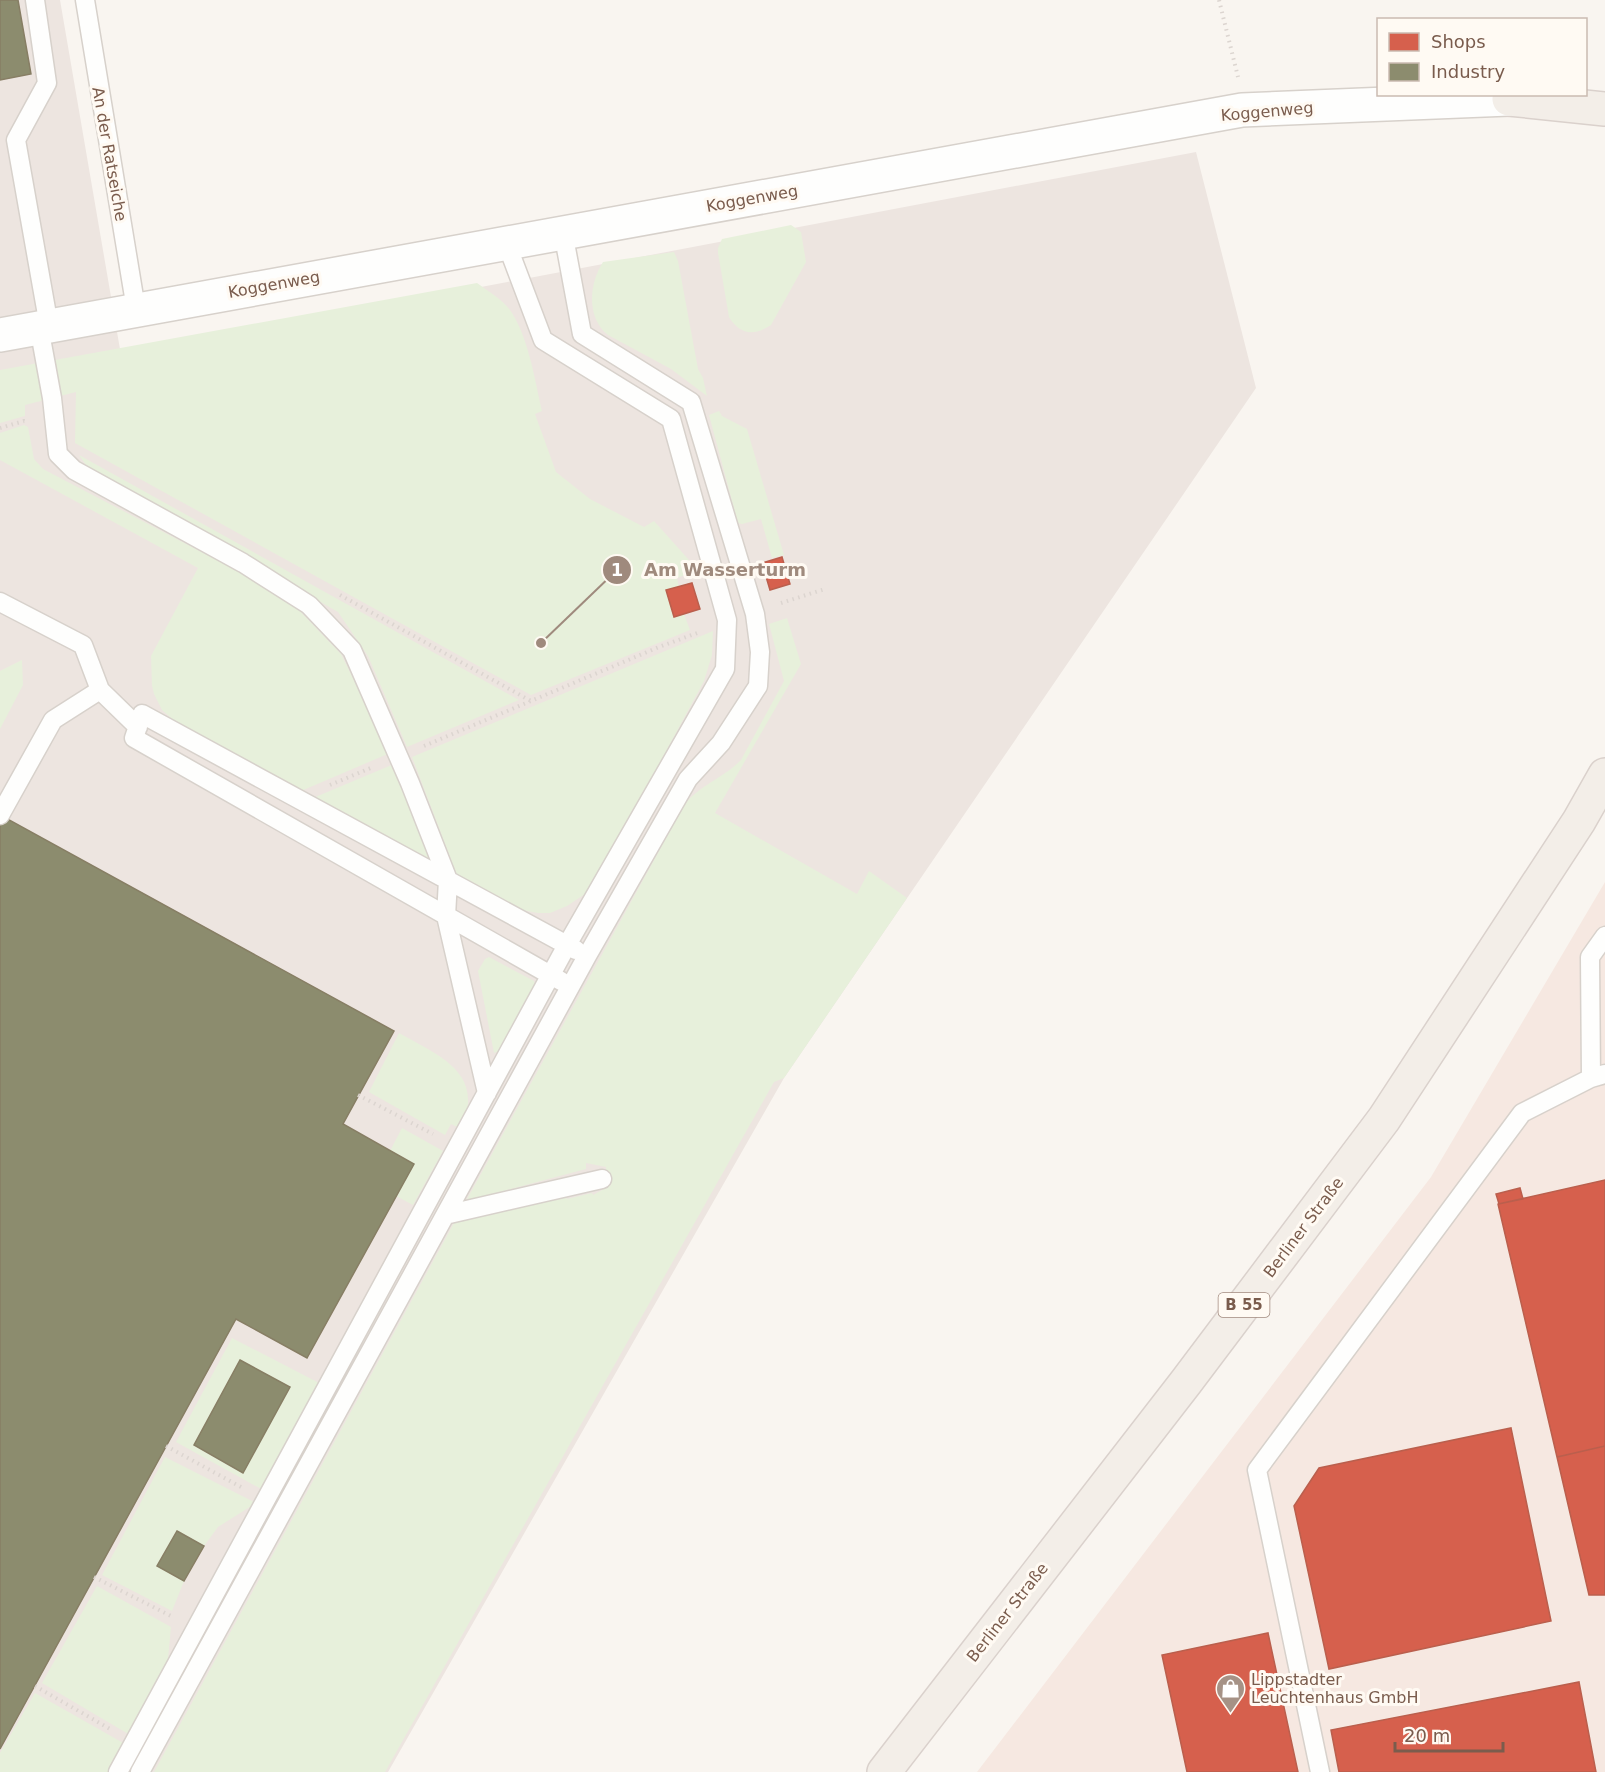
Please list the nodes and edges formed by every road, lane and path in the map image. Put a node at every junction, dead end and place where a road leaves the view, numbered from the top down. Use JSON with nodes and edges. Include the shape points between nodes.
{"nodes":[{"id":1,"x":35,"y":0,"type":"edge"},
{"id":2,"x":85,"y":0,"type":"edge"},
{"id":3,"x":1219,"y":0,"type":"edge"},
{"id":4,"x":1605,"y":94,"type":"edge"},
{"id":5,"x":1587,"y":95,"type":"edge"},
{"id":6,"x":1567,"y":96,"type":"edge"},
{"id":7,"x":1509,"y":99,"type":"junction"},
{"id":8,"x":1605,"y":109,"type":"edge"},
{"id":9,"x":1242,"y":110,"type":"junction"},
{"id":10,"x":563,"y":232,"type":"junction"},
{"id":11,"x":506,"y":242,"type":"junction"},
{"id":12,"x":136,"y":309,"type":"junction"},
{"id":13,"x":44,"y":327,"type":"junction"},
{"id":14,"x":0,"y":335,"type":"edge"},
{"id":15,"x":825,"y":589,"type":"dead end"},
{"id":16,"x":2,"y":606,"type":"edge"},
{"id":17,"x":754,"y":612,"type":"junction"},
{"id":18,"x":727,"y":620,"type":"junction"},
{"id":19,"x":100,"y":690,"type":"junction"},
{"id":20,"x":138,"y":727,"type":"junction"},
{"id":21,"x":399,"y":756,"type":"junction"},
{"id":22,"x":1605,"y":775,"type":"edge"},
{"id":23,"x":328,"y":786,"type":"dead end"},
{"id":24,"x":0,"y":815,"type":"edge"},
{"id":25,"x":448,"y":880,"type":"junction"},
{"id":26,"x":446,"y":916,"type":"junction"},
{"id":27,"x":1605,"y":936,"type":"edge"},
{"id":28,"x":567,"y":945,"type":"junction"},
{"id":29,"x":587,"y":956,"type":"junction"},
{"id":30,"x":551,"y":975,"type":"junction"},
{"id":31,"x":570,"y":986,"type":"junction"},
{"id":32,"x":1598,"y":1076,"type":"edge"},
{"id":33,"x":487,"y":1093,"type":"junction"},
{"id":34,"x":358,"y":1095,"type":"dead end"},
{"id":35,"x":377,"y":1106,"type":"dead end"},
{"id":36,"x":602,"y":1179,"type":"dead end"},
{"id":37,"x":445,"y":1215,"type":"junction"},
{"id":38,"x":166,"y":1446,"type":"dead end"},
{"id":39,"x":265,"y":1500,"type":"junction"},
{"id":40,"x":94,"y":1577,"type":"dead end"},
{"id":41,"x":195,"y":1629,"type":"junction"},
{"id":42,"x":35,"y":1686,"type":"dead end"},
{"id":43,"x":134,"y":1742,"type":"junction"},
{"id":44,"x":118,"y":1772,"type":"edge"},
{"id":45,"x":140,"y":1772,"type":"edge"},
{"id":46,"x":884,"y":1772,"type":"edge"},
{"id":47,"x":1320,"y":1772,"type":"edge"}],
"edges":[{"from":1,"to":13,"type":"lane","via":[[47,83],[16,140]]},
{"from":2,"to":12,"type":"lane","name":"An der Ratseiche"},
{"from":3,"to":9,"type":"path","via":[[1237,70]]},
{"from":4,"to":5,"type":"main road"},
{"from":6,"to":7,"type":"main road"},
{"from":7,"to":8,"type":"main road"},
{"from":7,"to":9,"type":"street","name":"Koggenweg"},
{"from":9,"to":10,"type":"street","name":"Koggenweg"},
{"from":10,"to":11,"type":"street","name":"Koggenweg"},
{"from":10,"to":17,"type":"lane","via":[[582,334],[691,402]]},
{"from":11,"to":12,"type":"street","name":"Koggenweg"},
{"from":11,"to":18,"type":"lane","via":[[543,340],[671,419]]},
{"from":12,"to":13,"type":"street","name":"Koggenweg"},
{"from":13,"to":14,"type":"street","name":"Koggenweg"},
{"from":13,"to":21,"type":"lane","via":[[58,454],[74,470],[243,563],[309,605],[352,650]]},
{"from":15,"to":17,"type":"path"},
{"from":16,"to":19,"type":"lane","via":[[83,645]]},
{"from":17,"to":29,"type":"lane","via":[[760,652],[758,686],[721,743],[688,779]]},
{"from":18,"to":21,"type":"path"},
{"from":18,"to":28,"type":"lane","via":[[725,669]]},
{"from":19,"to":20,"type":"lane"},
{"from":19,"to":24,"type":"lane","via":[[52,720]]},
{"from":20,"to":25,"type":"lane","via":[[142,714]]},
{"from":20,"to":26,"type":"lane","via":[[134,738]]},
{"from":21,"to":23,"type":"path"},
{"from":21,"to":25,"type":"lane"},
{"from":22,"to":46,"type":"main road","name":"Berliner Straße","number":"B 55","via":[[1384,1119]]},
{"from":25,"to":26,"type":"lane"},
{"from":25,"to":28,"type":"lane"},
{"from":26,"to":30,"type":"lane"},
{"from":26,"to":33,"type":"lane"},
{"from":27,"to":32,"type":"lane","via":[[1590,957]]},
{"from":28,"to":29,"type":"lane"},
{"from":28,"to":30,"type":"lane"},
{"from":29,"to":31,"type":"lane"},
{"from":30,"to":31,"type":"lane"},
{"from":30,"to":33,"type":"lane"},
{"from":31,"to":37,"type":"lane"},
{"from":32,"to":47,"type":"lane","via":[[1522,1113],[1257,1470]]},
{"from":33,"to":39,"type":"lane"},
{"from":34,"to":35,"type":"path"},
{"from":36,"to":37,"type":"lane"},
{"from":37,"to":45,"type":"lane"},
{"from":38,"to":39,"type":"path"},
{"from":39,"to":41,"type":"lane"},
{"from":40,"to":41,"type":"path"},
{"from":41,"to":43,"type":"lane"},
{"from":42,"to":43,"type":"path"},
{"from":43,"to":44,"type":"lane"}]}
